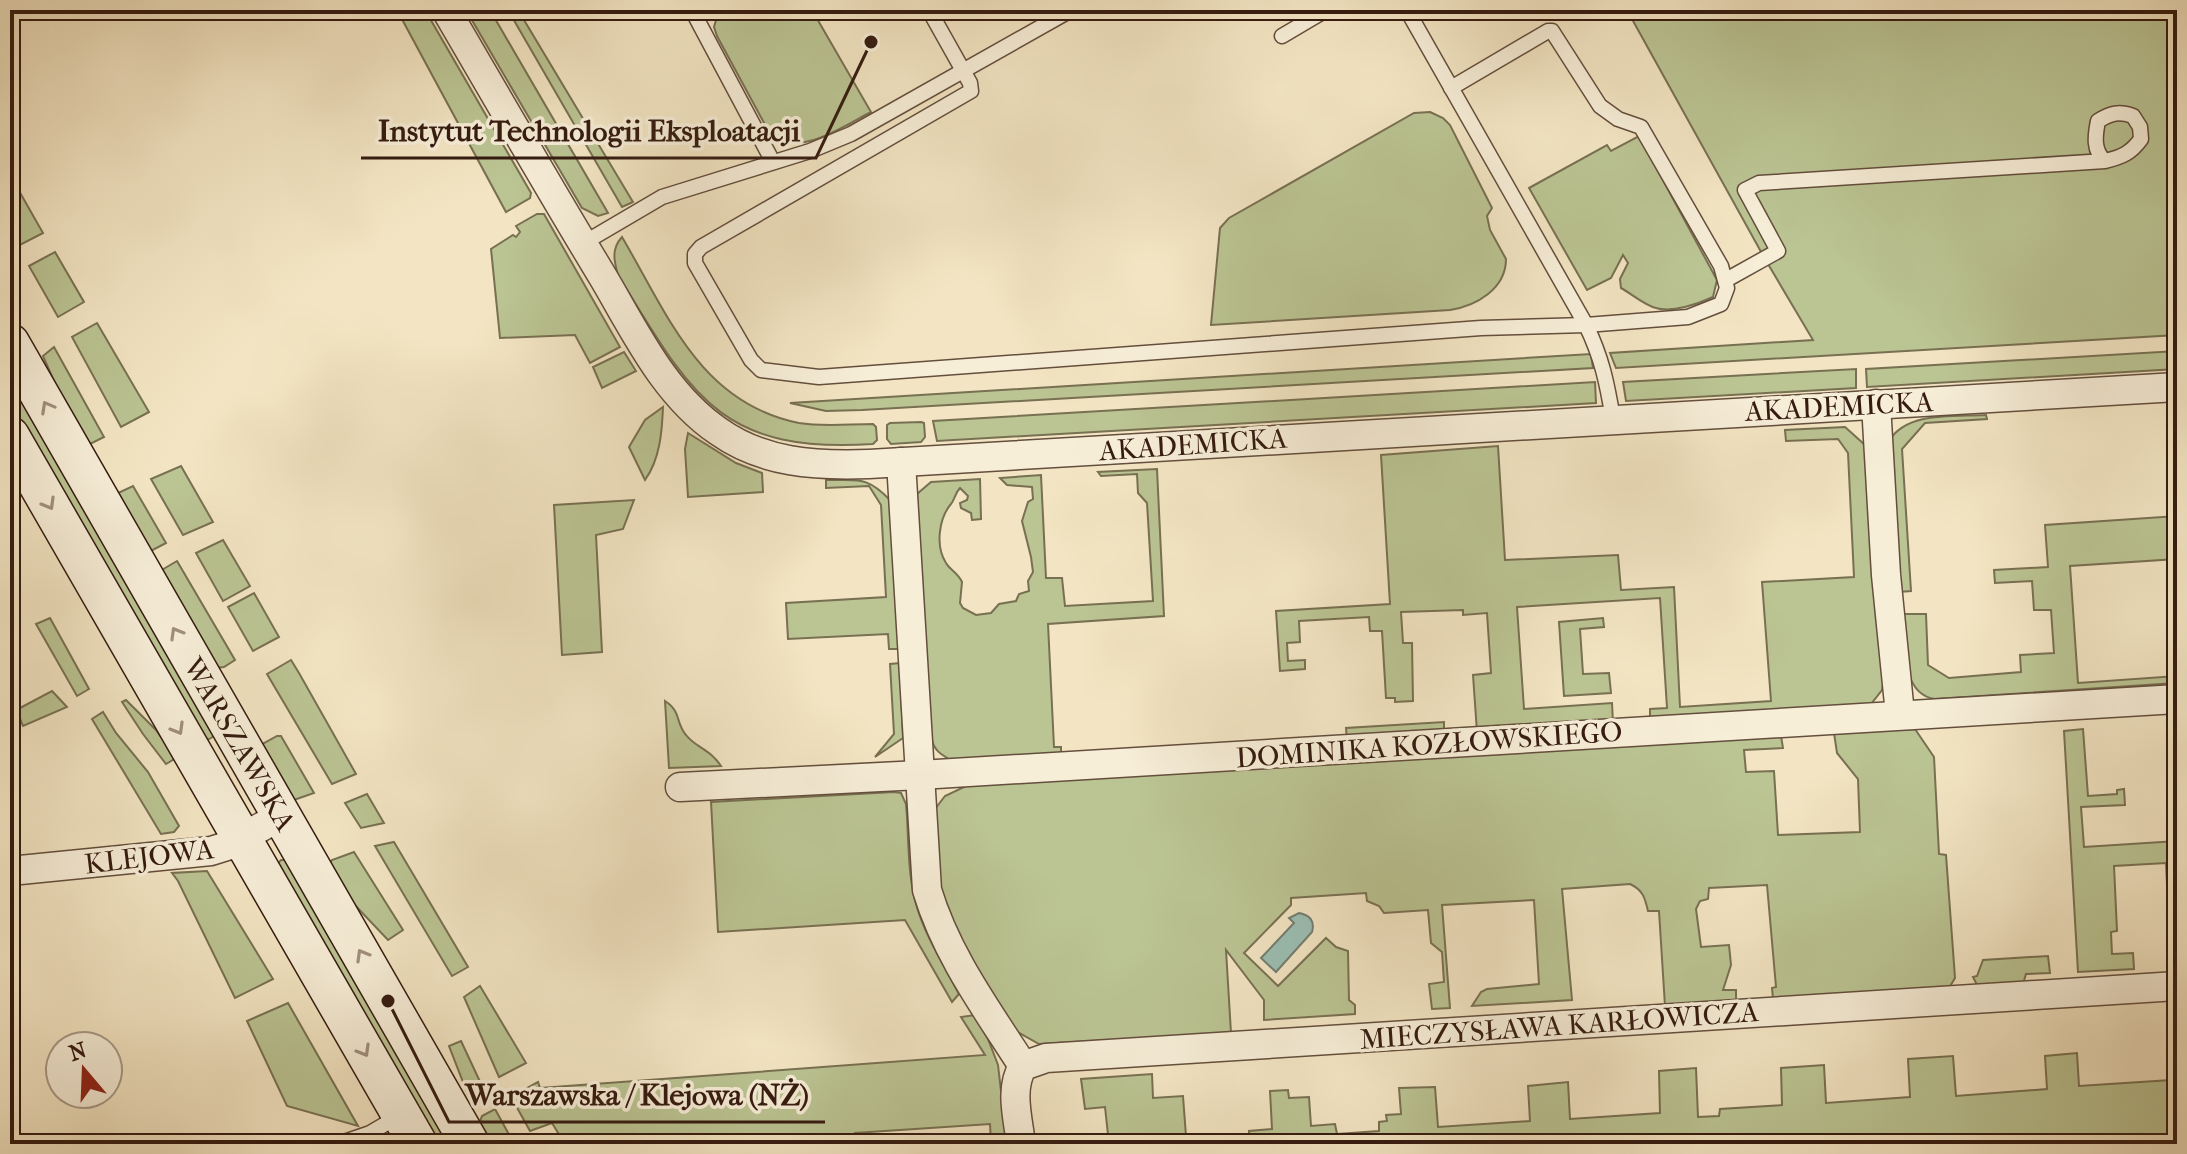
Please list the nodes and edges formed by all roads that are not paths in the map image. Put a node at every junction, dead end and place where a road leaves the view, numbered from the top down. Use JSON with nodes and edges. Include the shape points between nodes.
{"nodes":[{"id":1,"x":446,"y":10,"type":"edge"},
{"id":2,"x":692,"y":10,"type":"edge"},
{"id":3,"x":929,"y":10,"type":"edge"},
{"id":4,"x":1071,"y":10,"type":"edge"},
{"id":5,"x":1326,"y":10,"type":"edge"},
{"id":6,"x":1407,"y":10,"type":"edge"},
{"id":7,"x":1282,"y":36,"type":"dead end"},
{"id":8,"x":964,"y":71,"type":"junction"},
{"id":9,"x":1451,"y":88,"type":"junction"},
{"id":10,"x":2105,"y":161,"type":"dead end"},
{"id":11,"x":773,"y":162,"type":"junction"},
{"id":12,"x":582,"y":244,"type":"junction"},
{"id":13,"x":1726,"y":280,"type":"junction"},
{"id":14,"x":1586,"y":325,"type":"junction"},
{"id":15,"x":10,"y":343,"type":"edge"},
{"id":16,"x":2177,"y":387,"type":"edge"},
{"id":17,"x":1876,"y":404,"type":"junction"},
{"id":18,"x":1613,"y":419,"type":"junction"},
{"id":19,"x":10,"y":436,"type":"edge"},
{"id":20,"x":901,"y":462,"type":"junction"},
{"id":21,"x":2177,"y":699,"type":"edge"},
{"id":22,"x":1900,"y":714,"type":"junction"},
{"id":23,"x":920,"y":775,"type":"junction"},
{"id":24,"x":680,"y":787,"type":"dead end"},
{"id":25,"x":281,"y":816,"type":"junction"},
{"id":26,"x":241,"y":838,"type":"junction"},
{"id":27,"x":10,"y":871,"type":"edge"},
{"id":28,"x":2177,"y":986,"type":"edge"},
{"id":29,"x":1023,"y":1066,"type":"junction"},
{"id":30,"x":409,"y":1130,"type":"edge"},
{"id":31,"x":338,"y":1144,"type":"edge"},
{"id":32,"x":470,"y":1144,"type":"edge"},
{"id":33,"x":1021,"y":1144,"type":"edge"}],
"edges":[{"from":1,"to":12,"type":"street","name":"AKADEMICKA"},
{"from":2,"to":11,"type":"lane"},
{"from":3,"to":8,"type":"lane"},
{"from":4,"to":8,"type":"lane"},
{"from":5,"to":7,"type":"lane"},
{"from":6,"to":9,"type":"lane"},
{"from":8,"to":11,"type":"lane","via":[[851,134]]},
{"from":8,"to":14,"type":"lane","via":[[972,87],[966,95],[697,250],[695,263],[761,370],[819,377],[1465,329]]},
{"from":9,"to":13,"type":"lane","via":[[1552,31],[1600,106],[1641,127]]},
{"from":9,"to":14,"type":"lane"},
{"from":10,"to":13,"type":"lane","via":[[1759,183],[1745,190],[1778,251]]},
{"from":11,"to":12,"type":"lane","via":[[662,197]]},
{"from":12,"to":20,"type":"street","name":"AKADEMICKA","via":[[661,373],[680,399],[718,432],[784,460],[833,465]]},
{"from":13,"to":14,"type":"lane","via":[[1721,304],[1698,314]]},
{"from":14,"to":18,"type":"lane","via":[[1600,354]]},
{"from":25,"to":15,"type":"main road","name":"WARSZAWSKA","one_way":true},
{"from":16,"to":17,"type":"street","name":"AKADEMICKA"},
{"from":17,"to":18,"type":"street","name":"AKADEMICKA"},
{"from":17,"to":22,"type":"street"},
{"from":18,"to":20,"type":"street","name":"AKADEMICKA"},
{"from":19,"to":26,"type":"main road","name":"WARSZAWSKA","one_way":true},
{"from":20,"to":23,"type":"street"},
{"from":21,"to":22,"type":"street","name":"DOMINIKA KOZŁOWSKIEGO"},
{"from":22,"to":23,"type":"street","name":"DOMINIKA KOZŁOWSKIEGO"},
{"from":23,"to":24,"type":"street","name":"DOMINIKA KOZŁOWSKIEGO"},
{"from":23,"to":29,"type":"street","via":[[927,890],[938,925]]},
{"from":25,"to":26,"type":"street","name":"KLEJOWA"},
{"from":32,"to":25,"type":"main road","name":"WARSZAWSKA","one_way":true},
{"from":26,"to":27,"type":"street","name":"KLEJOWA","via":[[189,855]]},
{"from":26,"to":30,"type":"main road","name":"WARSZAWSKA","one_way":true},
{"from":28,"to":29,"type":"street","name":"MIECZYSŁAWA KARŁOWICZA","via":[[1046,1058]]},
{"from":29,"to":33,"type":"street","via":[[1015,1088]]},
{"from":30,"to":31,"type":"lane","via":[[370,1133]]}]}
